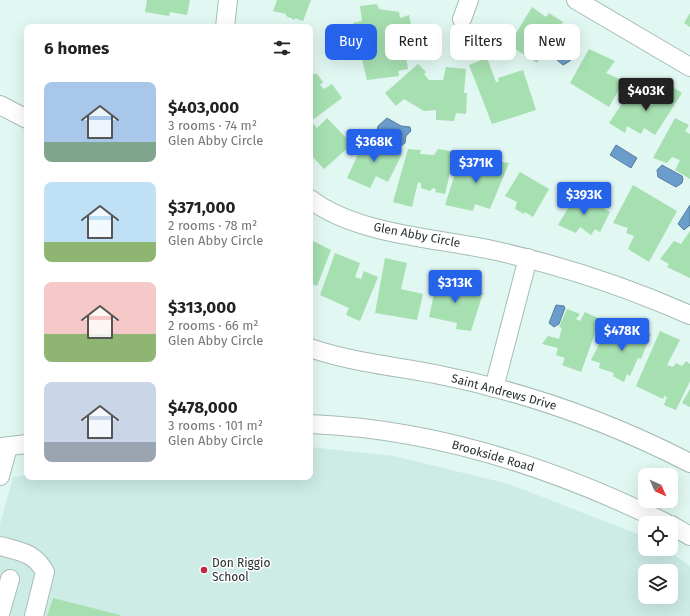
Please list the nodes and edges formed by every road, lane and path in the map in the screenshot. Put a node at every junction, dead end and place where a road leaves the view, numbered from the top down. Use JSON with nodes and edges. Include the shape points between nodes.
{"nodes":[{"id":1,"x":228,"y":0,"type":"edge"},
{"id":2,"x":469,"y":0,"type":"edge"},
{"id":3,"x":576,"y":0,"type":"edge"},
{"id":4,"x":462,"y":19,"type":"dead end"},
{"id":5,"x":225,"y":24,"type":"edge"},
{"id":6,"x":690,"y":67,"type":"edge"},
{"id":7,"x":0,"y":105,"type":"edge"},
{"id":8,"x":24,"y":117,"type":"edge"},
{"id":9,"x":313,"y":201,"type":"edge"},
{"id":10,"x":528,"y":258,"type":"junction"},
{"id":11,"x":690,"y":315,"type":"edge"},
{"id":12,"x":313,"y":349,"type":"edge"},
{"id":13,"x":494,"y":388,"type":"junction"},
{"id":14,"x":313,"y":424,"type":"edge"},
{"id":15,"x":24,"y":444,"type":"edge"},
{"id":16,"x":4,"y":447,"type":"edge"},
{"id":17,"x":690,"y":463,"type":"edge"},
{"id":18,"x":0,"y":476,"type":"edge"},
{"id":19,"x":652,"y":516,"type":"edge"},
{"id":20,"x":678,"y":529,"type":"edge"},
{"id":21,"x":690,"y":536,"type":"edge"},
{"id":22,"x":0,"y":546,"type":"edge"},
{"id":23,"x":10,"y":579,"type":"dead end"},
{"id":24,"x":0,"y":614,"type":"edge"},
{"id":25,"x":34,"y":616,"type":"edge"}],
"edges":[{"from":1,"to":5,"type":"street"},
{"from":2,"to":4,"type":"street"},
{"from":3,"to":6,"type":"street"},
{"from":7,"to":8,"type":"street"},
{"from":9,"to":10,"type":"street","name":"Glen Abby Circle","via":[[356,223]]},
{"from":10,"to":11,"type":"street","name":"Glen Abby Circle","via":[[628,290]]},
{"from":10,"to":13,"type":"street"},
{"from":12,"to":13,"type":"street","name":"Saint Andrews Drive","via":[[344,359],[435,374]]},
{"from":13,"to":17,"type":"street","name":"Saint Andrews Drive","via":[[604,423]]},
{"from":14,"to":19,"type":"street","name":"Brookside Road","via":[[372,429],[431,439],[503,456],[560,475]]},
{"from":15,"to":16,"type":"street"},
{"from":16,"to":18,"type":"street"},
{"from":20,"to":21,"type":"street"},
{"from":22,"to":25,"type":"street","via":[[38,560],[45,572]]},
{"from":23,"to":24,"type":"street"}]}
